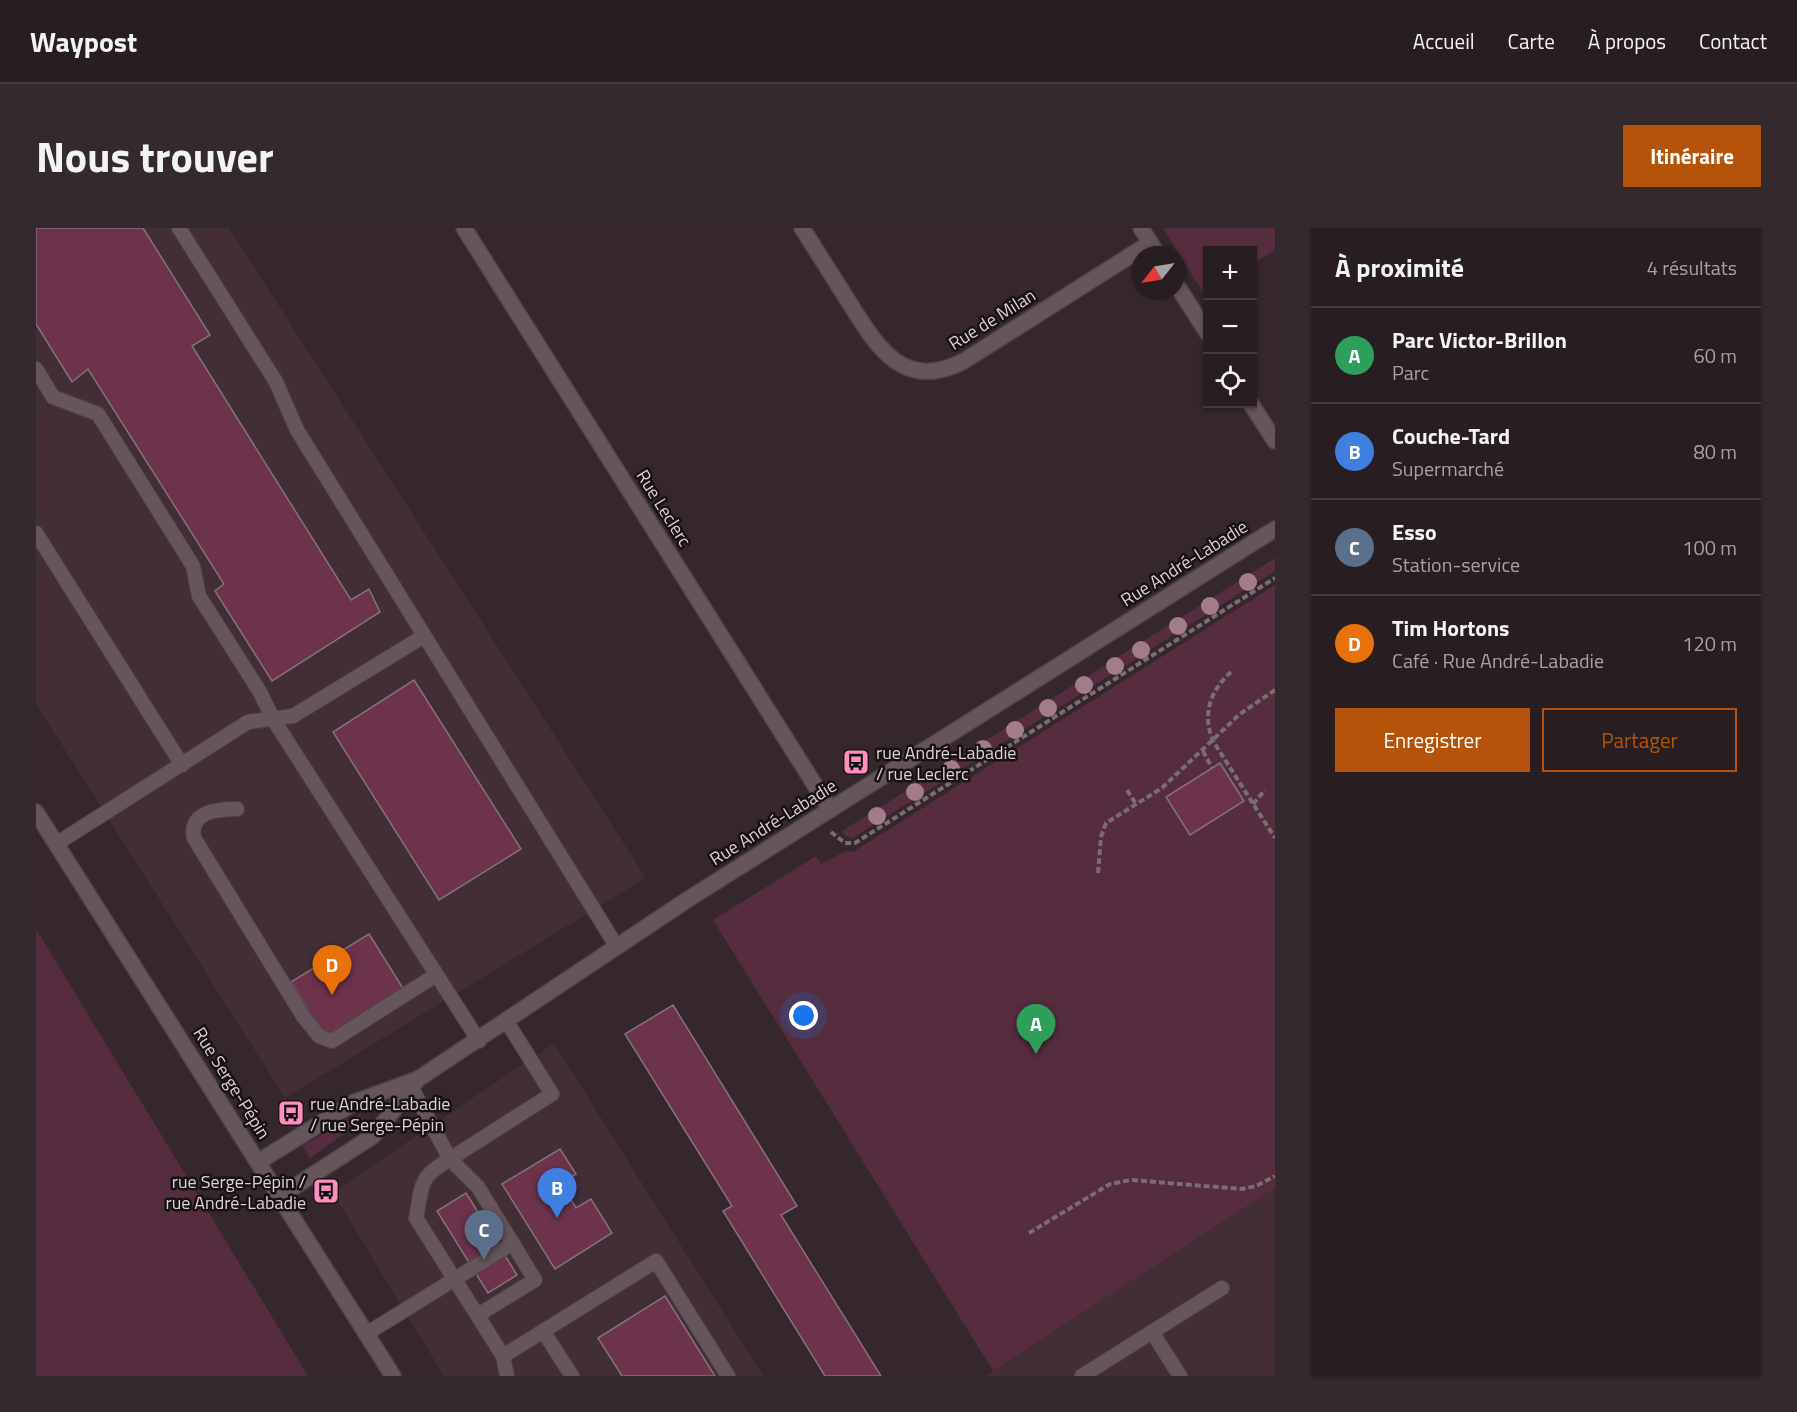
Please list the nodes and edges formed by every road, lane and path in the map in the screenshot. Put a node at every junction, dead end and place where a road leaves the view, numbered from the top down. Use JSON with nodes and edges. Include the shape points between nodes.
{"nodes":[{"id":1,"x":179,"y":228,"type":"edge"},
{"id":2,"x":464,"y":228,"type":"edge"},
{"id":3,"x":802,"y":228,"type":"edge"},
{"id":4,"x":1141,"y":228,"type":"edge"},
{"id":5,"x":1152,"y":246,"type":"edge"},
{"id":6,"x":1131,"y":263,"type":"edge"},
{"id":7,"x":1185,"y":298,"type":"edge"},
{"id":8,"x":1203,"y":326,"type":"edge"},
{"id":9,"x":36,"y":369,"type":"edge"},
{"id":10,"x":1254,"y":408,"type":"edge"},
{"id":11,"x":1275,"y":441,"type":"edge"},
{"id":12,"x":1275,"y":529,"type":"edge"},
{"id":13,"x":36,"y":533,"type":"edge"},
{"id":14,"x":1275,"y":578,"type":"edge"},
{"id":15,"x":424,"y":636,"type":"junction"},
{"id":16,"x":1231,"y":672,"type":"dead end"},
{"id":17,"x":1275,"y":690,"type":"edge"},
{"id":18,"x":273,"y":719,"type":"junction"},
{"id":19,"x":1214,"y":741,"type":"junction"},
{"id":20,"x":1203,"y":751,"type":"junction"},
{"id":21,"x":182,"y":765,"type":"junction"},
{"id":22,"x":1212,"y":768,"type":"dead end"},
{"id":23,"x":1127,"y":790,"type":"dead end"},
{"id":24,"x":1265,"y":790,"type":"dead end"},
{"id":25,"x":1136,"y":804,"type":"junction"},
{"id":26,"x":1253,"y":804,"type":"junction"},
{"id":27,"x":237,"y":809,"type":"dead end"},
{"id":28,"x":830,"y":809,"type":"junction"},
{"id":29,"x":36,"y":812,"type":"edge"},
{"id":30,"x":837,"y":838,"type":"dead end"},
{"id":31,"x":1275,"y":838,"type":"edge"},
{"id":32,"x":56,"y":844,"type":"junction"},
{"id":33,"x":1098,"y":873,"type":"dead end"},
{"id":34,"x":617,"y":947,"type":"junction"},
{"id":35,"x":436,"y":975,"type":"junction"},
{"id":36,"x":507,"y":1022,"type":"junction"},
{"id":37,"x":479,"y":1041,"type":"junction"},
{"id":38,"x":413,"y":1083,"type":"junction"},
{"id":39,"x":450,"y":1159,"type":"junction"},
{"id":40,"x":258,"y":1162,"type":"junction"},
{"id":41,"x":1275,"y":1176,"type":"edge"},
{"id":42,"x":280,"y":1196,"type":"junction"},
{"id":43,"x":1029,"y":1233,"type":"dead end"},
{"id":44,"x":513,"y":1243,"type":"junction"},
{"id":45,"x":455,"y":1279,"type":"junction"},
{"id":46,"x":1222,"y":1288,"type":"dead end"},
{"id":47,"x":478,"y":1316,"type":"junction"},
{"id":48,"x":543,"y":1331,"type":"junction"},
{"id":49,"x":1152,"y":1332,"type":"junction"},
{"id":50,"x":366,"y":1334,"type":"junction"},
{"id":51,"x":503,"y":1356,"type":"junction"},
{"id":52,"x":393,"y":1376,"type":"edge"},
{"id":53,"x":507,"y":1376,"type":"edge"},
{"id":54,"x":572,"y":1376,"type":"edge"},
{"id":55,"x":728,"y":1376,"type":"edge"},
{"id":56,"x":1082,"y":1376,"type":"edge"},
{"id":57,"x":1180,"y":1376,"type":"edge"}],
"edges":[{"from":1,"to":15,"type":"lane","via":[[276,382],[297,430]]},
{"from":2,"to":28,"type":"street","name":"Rue Leclerc"},
{"from":3,"to":6,"type":"street","name":"Rue de Milan","via":[[879,348],[901,365],[928,371],[947,369],[964,361]]},
{"from":4,"to":5,"type":"street"},
{"from":7,"to":8,"type":"street"},
{"from":9,"to":18,"type":"lane","via":[[53,397],[98,414],[193,566],[199,596]]},
{"from":10,"to":11,"type":"street"},
{"from":12,"to":28,"type":"street","name":"Rue André-Labadie"},
{"from":13,"to":21,"type":"lane"},
{"from":14,"to":30,"type":"path","via":[[868,835],[850,845]]},
{"from":15,"to":18,"type":"lane","via":[[293,716]]},
{"from":15,"to":34,"type":"lane"},
{"from":16,"to":19,"type":"path","via":[[1218,686],[1208,707],[1208,728]]},
{"from":17,"to":19,"type":"path","via":[[1240,714]]},
{"from":18,"to":21,"type":"lane","via":[[248,722]]},
{"from":18,"to":35,"type":"lane"},
{"from":19,"to":20,"type":"path"},
{"from":19,"to":26,"type":"path"},
{"from":20,"to":22,"type":"path"},
{"from":20,"to":25,"type":"path","via":[[1162,788]]},
{"from":21,"to":32,"type":"lane"},
{"from":23,"to":25,"type":"path"},
{"from":24,"to":26,"type":"path"},
{"from":25,"to":33,"type":"path","via":[[1102,829]]},
{"from":26,"to":31,"type":"path"},
{"from":27,"to":35,"type":"lane","via":[[215,808],[203,816],[196,823],[194,838],[319,1036],[332,1041]]},
{"from":28,"to":34,"type":"street","name":"Rue André-Labadie"},
{"from":29,"to":32,"type":"street","name":"Rue Serge-Pépin"},
{"from":32,"to":40,"type":"street","name":"Rue Serge-Pépin"},
{"from":34,"to":36,"type":"street","name":"Rue André-Labadie"},
{"from":35,"to":37,"type":"lane"},
{"from":36,"to":37,"type":"street","name":"Rue André-Labadie"},
{"from":36,"to":39,"type":"lane","via":[[552,1094]]},
{"from":37,"to":38,"type":"street","name":"Rue André-Labadie"},
{"from":38,"to":39,"type":"lane"},
{"from":38,"to":40,"type":"street","name":"Rue André-Labadie","via":[[355,1102]]},
{"from":38,"to":42,"type":"street","name":"Rue André-Labadie","via":[[373,1136]]},
{"from":39,"to":44,"type":"lane","via":[[478,1187]]},
{"from":39,"to":45,"type":"lane","via":[[423,1180],[416,1218]]},
{"from":40,"to":42,"type":"street","name":"Rue Serge-Pépin"},
{"from":41,"to":43,"type":"path","via":[[1242,1189],[1131,1180],[1110,1184]]},
{"from":42,"to":50,"type":"street","name":"Rue Serge-Pépin"},
{"from":44,"to":45,"type":"lane"},
{"from":44,"to":47,"type":"lane","via":[[535,1280]]},
{"from":45,"to":47,"type":"lane"},
{"from":45,"to":50,"type":"lane"},
{"from":46,"to":49,"type":"lane"},
{"from":47,"to":51,"type":"lane"},
{"from":48,"to":51,"type":"lane"},
{"from":48,"to":54,"type":"lane"},
{"from":48,"to":55,"type":"lane","via":[[656,1261]]},
{"from":49,"to":56,"type":"lane"},
{"from":49,"to":57,"type":"lane"},
{"from":50,"to":52,"type":"street","name":"Rue Serge-Pépin"},
{"from":51,"to":53,"type":"lane"}]}
